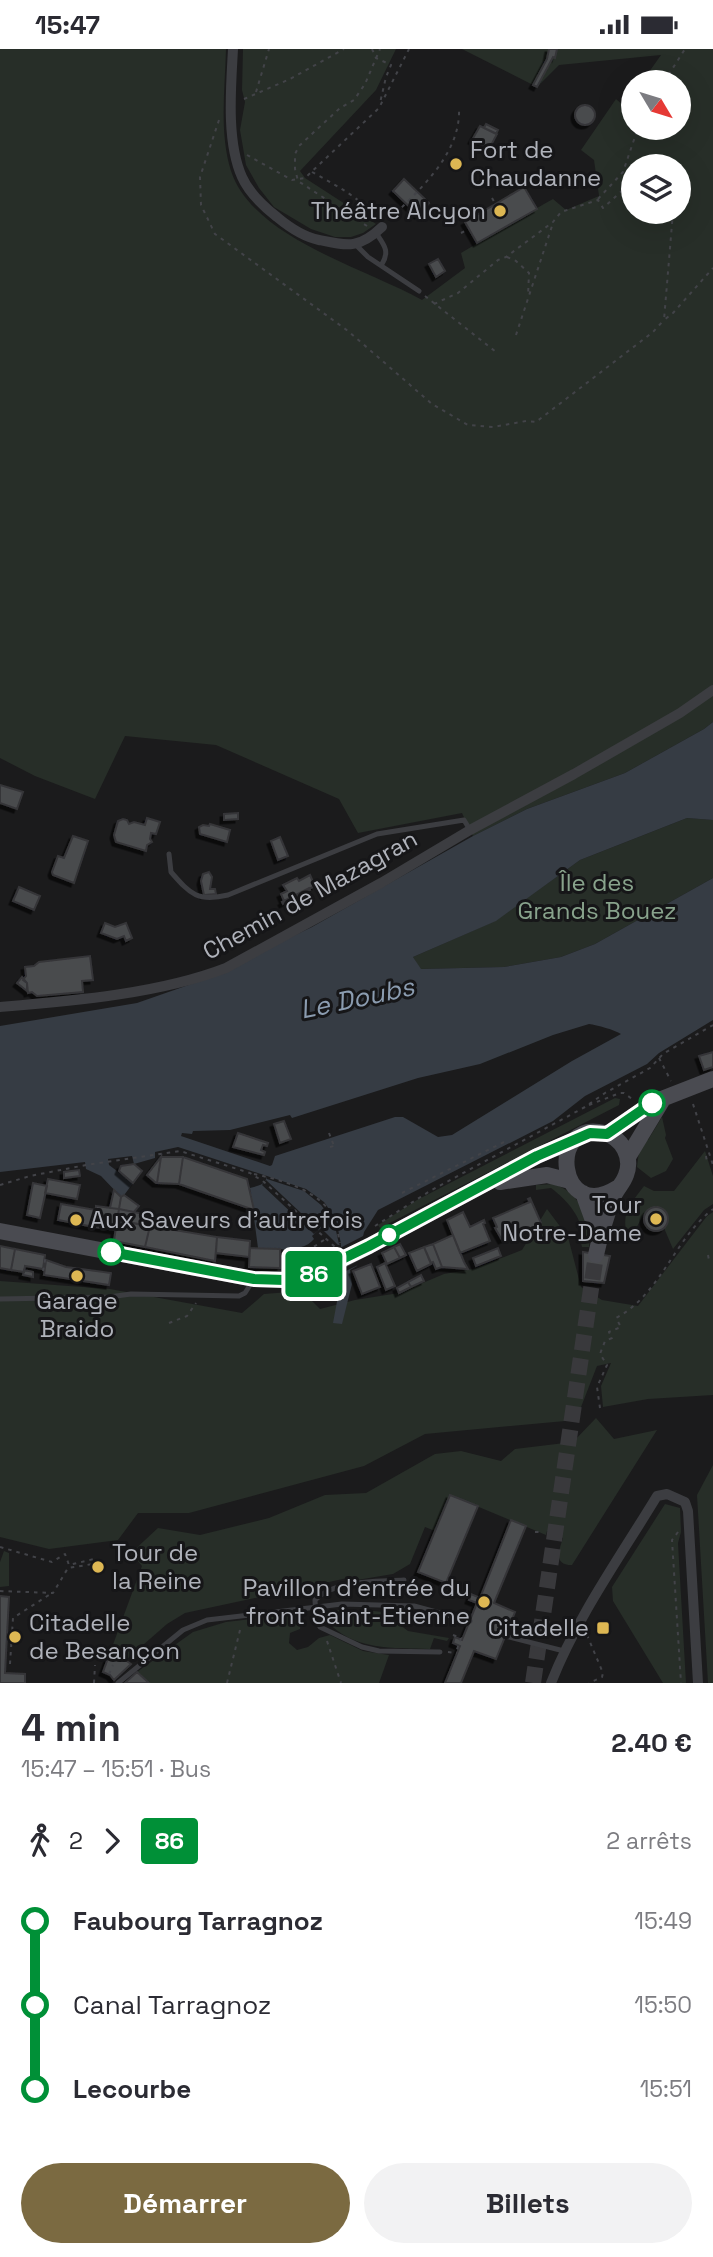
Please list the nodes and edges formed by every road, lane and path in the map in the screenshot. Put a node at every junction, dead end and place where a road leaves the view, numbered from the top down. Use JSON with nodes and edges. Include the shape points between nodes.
{"nodes":[{"id":1,"x":233,"y":49,"type":"edge"},
{"id":2,"x":269,"y":49,"type":"edge"},
{"id":3,"x":344,"y":49,"type":"edge"},
{"id":4,"x":372,"y":49,"type":"edge"},
{"id":5,"x":380,"y":49,"type":"edge"},
{"id":6,"x":409,"y":49,"type":"edge"},
{"id":7,"x":685,"y":49,"type":"edge"},
{"id":8,"x":376,"y":58,"type":"junction"},
{"id":9,"x":672,"y":70,"type":"edge"},
{"id":10,"x":256,"y":93,"type":"junction"},
{"id":11,"x":231,"y":105,"type":"junction"},
{"id":12,"x":379,"y":108,"type":"junction"},
{"id":13,"x":459,"y":108,"type":"dead end"},
{"id":14,"x":634,"y":140,"type":"edge"},
{"id":15,"x":236,"y":153,"type":"junction"},
{"id":16,"x":311,"y":171,"type":"junction"},
{"id":17,"x":298,"y":181,"type":"junction"},
{"id":18,"x":621,"y":192,"type":"edge"},
{"id":19,"x":492,"y":198,"type":"dead end"},
{"id":20,"x":598,"y":200,"type":"junction"},
{"id":21,"x":496,"y":205,"type":"dead end"},
{"id":22,"x":553,"y":222,"type":"junction"},
{"id":23,"x":672,"y":224,"type":"edge"},
{"id":24,"x":469,"y":229,"type":"dead end"},
{"id":25,"x":379,"y":230,"type":"junction"},
{"id":26,"x":461,"y":233,"type":"dead end"},
{"id":27,"x":356,"y":245,"type":"junction"},
{"id":28,"x":506,"y":257,"type":"junction"},
{"id":29,"x":383,"y":264,"type":"junction"},
{"id":30,"x":713,"y":268,"type":"edge"},
{"id":31,"x":419,"y":291,"type":"joint"},
{"id":32,"x":528,"y":299,"type":"junction"},
{"id":33,"x":434,"y":304,"type":"junction"},
{"id":34,"x":664,"y":320,"type":"junction"},
{"id":35,"x":516,"y":335,"type":"dead end"},
{"id":36,"x":496,"y":352,"type":"dead end"},
{"id":37,"x":713,"y":690,"type":"edge"},
{"id":38,"x":470,"y":830,"type":"junction"},
{"id":39,"x":169,"y":854,"type":"dead end"},
{"id":40,"x":0,"y":1007,"type":"edge"},
{"id":41,"x":713,"y":1025,"type":"edge"},
{"id":42,"x":658,"y":1058,"type":"junction"},
{"id":43,"x":712,"y":1079,"type":"edge"},
{"id":44,"x":672,"y":1082,"type":"dead end"},
{"id":45,"x":664,"y":1097,"type":"junction"},
{"id":46,"x":692,"y":1099,"type":"dead end"},
{"id":47,"x":635,"y":1102,"type":"dead end"},
{"id":48,"x":585,"y":1107,"type":"junction"},
{"id":49,"x":329,"y":1133,"type":"dead end"},
{"id":50,"x":607,"y":1134,"type":"junction"},
{"id":51,"x":508,"y":1140,"type":"dead end"},
{"id":52,"x":575,"y":1140,"type":"junction"},
{"id":53,"x":338,"y":1145,"type":"dead end"},
{"id":54,"x":334,"y":1146,"type":"junction"},
{"id":55,"x":330,"y":1147,"type":"dead end"},
{"id":56,"x":706,"y":1156,"type":"dead end"},
{"id":57,"x":628,"y":1157,"type":"junction"},
{"id":58,"x":707,"y":1162,"type":"dead end"},
{"id":59,"x":713,"y":1165,"type":"edge"},
{"id":60,"x":455,"y":1167,"type":"junction"},
{"id":61,"x":250,"y":1173,"type":"junction"},
{"id":62,"x":459,"y":1175,"type":"junction"},
{"id":63,"x":570,"y":1181,"type":"junction"},
{"id":64,"x":0,"y":1185,"type":"edge"},
{"id":65,"x":484,"y":1185,"type":"junction"},
{"id":66,"x":617,"y":1188,"type":"junction"},
{"id":67,"x":402,"y":1193,"type":"dead end"},
{"id":68,"x":583,"y":1193,"type":"junction"},
{"id":69,"x":713,"y":1209,"type":"edge"},
{"id":70,"x":373,"y":1228,"type":"dead end"},
{"id":71,"x":0,"y":1231,"type":"edge"},
{"id":72,"x":599,"y":1237,"type":"junction"},
{"id":73,"x":340,"y":1244,"type":"dead end"},
{"id":74,"x":46,"y":1254,"type":"dead end"},
{"id":75,"x":596,"y":1255,"type":"tunnel mouth"},
{"id":76,"x":708,"y":1255,"type":"dead end"},
{"id":77,"x":330,"y":1259,"type":"junction"},
{"id":78,"x":709,"y":1260,"type":"dead end"},
{"id":79,"x":43,"y":1271,"type":"dead end"},
{"id":80,"x":254,"y":1279,"type":"junction"},
{"id":81,"x":324,"y":1286,"type":"dead end"},
{"id":82,"x":334,"y":1287,"type":"dead end"},
{"id":83,"x":200,"y":1296,"type":"junction"},
{"id":84,"x":0,"y":1299,"type":"edge"},
{"id":85,"x":169,"y":1323,"type":"dead end"},
{"id":86,"x":600,"y":1408,"type":"dead end"},
{"id":87,"x":684,"y":1530,"type":"dead end"},
{"id":88,"x":535,"y":1532,"type":"dead end"},
{"id":89,"x":540,"y":1532,"type":"dead end"},
{"id":90,"x":0,"y":1547,"type":"edge"},
{"id":91,"x":404,"y":1580,"type":"dead end"},
{"id":92,"x":0,"y":1591,"type":"edge"},
{"id":93,"x":53,"y":1593,"type":"junction"},
{"id":94,"x":314,"y":1606,"type":"junction"},
{"id":95,"x":245,"y":1614,"type":"junction"},
{"id":96,"x":470,"y":1621,"type":"dead end"},
{"id":97,"x":320,"y":1626,"type":"junction"},
{"id":98,"x":585,"y":1631,"type":"dead end"},
{"id":99,"x":453,"y":1635,"type":"dead end"},
{"id":100,"x":505,"y":1636,"type":"dead end"},
{"id":101,"x":564,"y":1651,"type":"junction"},
{"id":102,"x":440,"y":1652,"type":"dead end"},
{"id":103,"x":457,"y":1653,"type":"dead end"},
{"id":104,"x":10,"y":1664,"type":"dead end"},
{"id":105,"x":95,"y":1665,"type":"dead end"},
{"id":106,"x":113,"y":1665,"type":"dead end"},
{"id":107,"x":109,"y":1674,"type":"dead end"},
{"id":108,"x":94,"y":1683,"type":"edge"},
{"id":109,"x":118,"y":1683,"type":"edge"},
{"id":110,"x":227,"y":1683,"type":"edge"},
{"id":111,"x":341,"y":1683,"type":"edge"},
{"id":112,"x":551,"y":1683,"type":"edge"},
{"id":113,"x":589,"y":1683,"type":"edge"},
{"id":114,"x":681,"y":1683,"type":"edge"},
{"id":115,"x":698,"y":1683,"type":"edge"}],
"edges":[{"from":1,"to":11,"type":"street"},
{"from":2,"to":10,"type":"path"},
{"from":3,"to":10,"type":"path"},
{"from":4,"to":8,"type":"path"},
{"from":5,"to":8,"type":"path"},
{"from":6,"to":12,"type":"path"},
{"from":7,"to":9,"type":"path"},
{"from":8,"to":12,"type":"path","via":[[391,65]]},
{"from":8,"to":17,"type":"path","via":[[354,100],[299,146],[295,162]]},
{"from":10,"to":11,"type":"path"},
{"from":11,"to":15,"type":"street"},
{"from":11,"to":34,"type":"path","via":[[218,122],[200,177],[201,205],[215,234],[348,331],[432,404],[468,425],[536,422]]},
{"from":12,"to":16,"type":"path"},
{"from":13,"to":25,"type":"path","via":[[450,151]]},
{"from":14,"to":20,"type":"path","via":[[623,171]]},
{"from":15,"to":17,"type":"path"},
{"from":15,"to":27,"type":"street","via":[[251,193],[287,226],[313,239]]},
{"from":16,"to":17,"type":"path"},
{"from":16,"to":25,"type":"path","via":[[367,207]]},
{"from":17,"to":25,"type":"path"},
{"from":18,"to":20,"type":"path","via":[[603,208]]},
{"from":19,"to":21,"type":"path"},
{"from":20,"to":22,"type":"path","via":[[561,212]]},
{"from":22,"to":28,"type":"path"},
{"from":22,"to":32,"type":"path"},
{"from":23,"to":34,"type":"path"},
{"from":24,"to":26,"type":"path"},
{"from":25,"to":27,"type":"street"},
{"from":25,"to":29,"type":"lane","via":[[387,256]]},
{"from":27,"to":29,"type":"lane"},
{"from":28,"to":32,"type":"path","via":[[529,273]]},
{"from":28,"to":33,"type":"path","via":[[458,293]]},
{"from":29,"to":31,"type":"lane"},
{"from":30,"to":34,"type":"path"},
{"from":31,"to":33,"type":"path"},
{"from":32,"to":35,"type":"path"},
{"from":33,"to":36,"type":"path"},
{"from":37,"to":38,"type":"street","name":"Chemin de Mazagran"},
{"from":38,"to":39,"type":"lane","name":"Chemin de Mazagran","via":[[464,820],[377,834],[208,899],[194,894],[171,872]]},
{"from":38,"to":40,"type":"street","name":"Chemin de Mazagran","via":[[201,978],[80,1000]]},
{"from":41,"to":42,"type":"path"},
{"from":42,"to":44,"type":"path"},
{"from":42,"to":48,"type":"path","via":[[650,1068]]},
{"from":43,"to":45,"type":"main road"},
{"from":45,"to":50,"type":"main road"},
{"from":45,"to":57,"type":"main road"},
{"from":46,"to":59,"type":"path"},
{"from":47,"to":48,"type":"path","via":[[620,1093]]},
{"from":48,"to":62,"type":"path"},
{"from":49,"to":54,"type":"path"},
{"from":50,"to":52,"type":"main road","via":[[590,1133]]},
{"from":50,"to":57,"type":"main road","via":[[617,1139]]},
{"from":51,"to":60,"type":"path"},
{"from":52,"to":63,"type":"main road","via":[[566,1156]]},
{"from":52,"to":65,"type":"main road"},
{"from":53,"to":54,"type":"path"},
{"from":54,"to":55,"type":"path"},
{"from":56,"to":58,"type":"path"},
{"from":57,"to":66,"type":"main road","via":[[626,1176]]},
{"from":60,"to":62,"type":"path"},
{"from":60,"to":67,"type":"path"},
{"from":61,"to":64,"type":"path","via":[[180,1151],[86,1165]]},
{"from":61,"to":73,"type":"path","via":[[305,1191],[323,1204],[335,1220]]},
{"from":61,"to":77,"type":"path","via":[[325,1239],[313,1248],[292,1253],[292,1261],[323,1251]]},
{"from":62,"to":70,"type":"path"},
{"from":63,"to":65,"type":"main road","via":[[547,1175]]},
{"from":63,"to":68,"type":"main road"},
{"from":65,"to":77,"type":"main road","bridge":true,"via":[[369,1246]]},
{"from":66,"to":68,"type":"main road","via":[[601,1195]]},
{"from":66,"to":72,"type":"main road"},
{"from":68,"to":72,"type":"main road"},
{"from":69,"to":86,"type":"path","via":[[634,1309],[616,1318],[621,1327],[609,1332],[612,1338],[600,1354],[607,1366],[597,1387]]},
{"from":71,"to":80,"type":"main road"},
{"from":72,"to":75,"type":"main road"},
{"from":74,"to":79,"type":"path"},
{"from":76,"to":78,"type":"path"},
{"from":77,"to":80,"type":"main road","via":[[303,1278]]},
{"from":80,"to":83,"type":"lane","via":[[239,1296]]},
{"from":81,"to":82,"type":"path"},
{"from":83,"to":84,"type":"lane"},
{"from":83,"to":85,"type":"path","via":[[187,1316]]},
{"from":87,"to":114,"type":"path","via":[[672,1540]]},
{"from":88,"to":89,"type":"path"},
{"from":90,"to":93,"type":"path","via":[[51,1562],[65,1554],[69,1565],[94,1559],[95,1563],[68,1568]]},
{"from":91,"to":94,"type":"lane","via":[[331,1590],[317,1597]]},
{"from":92,"to":93,"type":"path"},
{"from":93,"to":104,"type":"path","via":[[13,1618]]},
{"from":94,"to":95,"type":"lane"},
{"from":94,"to":96,"type":"lane","via":[[414,1606]]},
{"from":94,"to":97,"type":"lane"},
{"from":95,"to":109,"type":"lane","via":[[207,1620],[183,1630]]},
{"from":95,"to":110,"type":"path"},
{"from":97,"to":102,"type":"lane","via":[[379,1651]]},
{"from":97,"to":111,"type":"path"},
{"from":98,"to":113,"type":"path","via":[[603,1673]]},
{"from":99,"to":103,"type":"path","via":[[461,1638]]},
{"from":100,"to":101,"type":"lane"},
{"from":101,"to":112,"type":"street"},
{"from":101,"to":115,"type":"street","via":[[657,1496],[676,1496],[688,1511]]},
{"from":105,"to":108,"type":"path"},
{"from":106,"to":107,"type":"path"}]}
